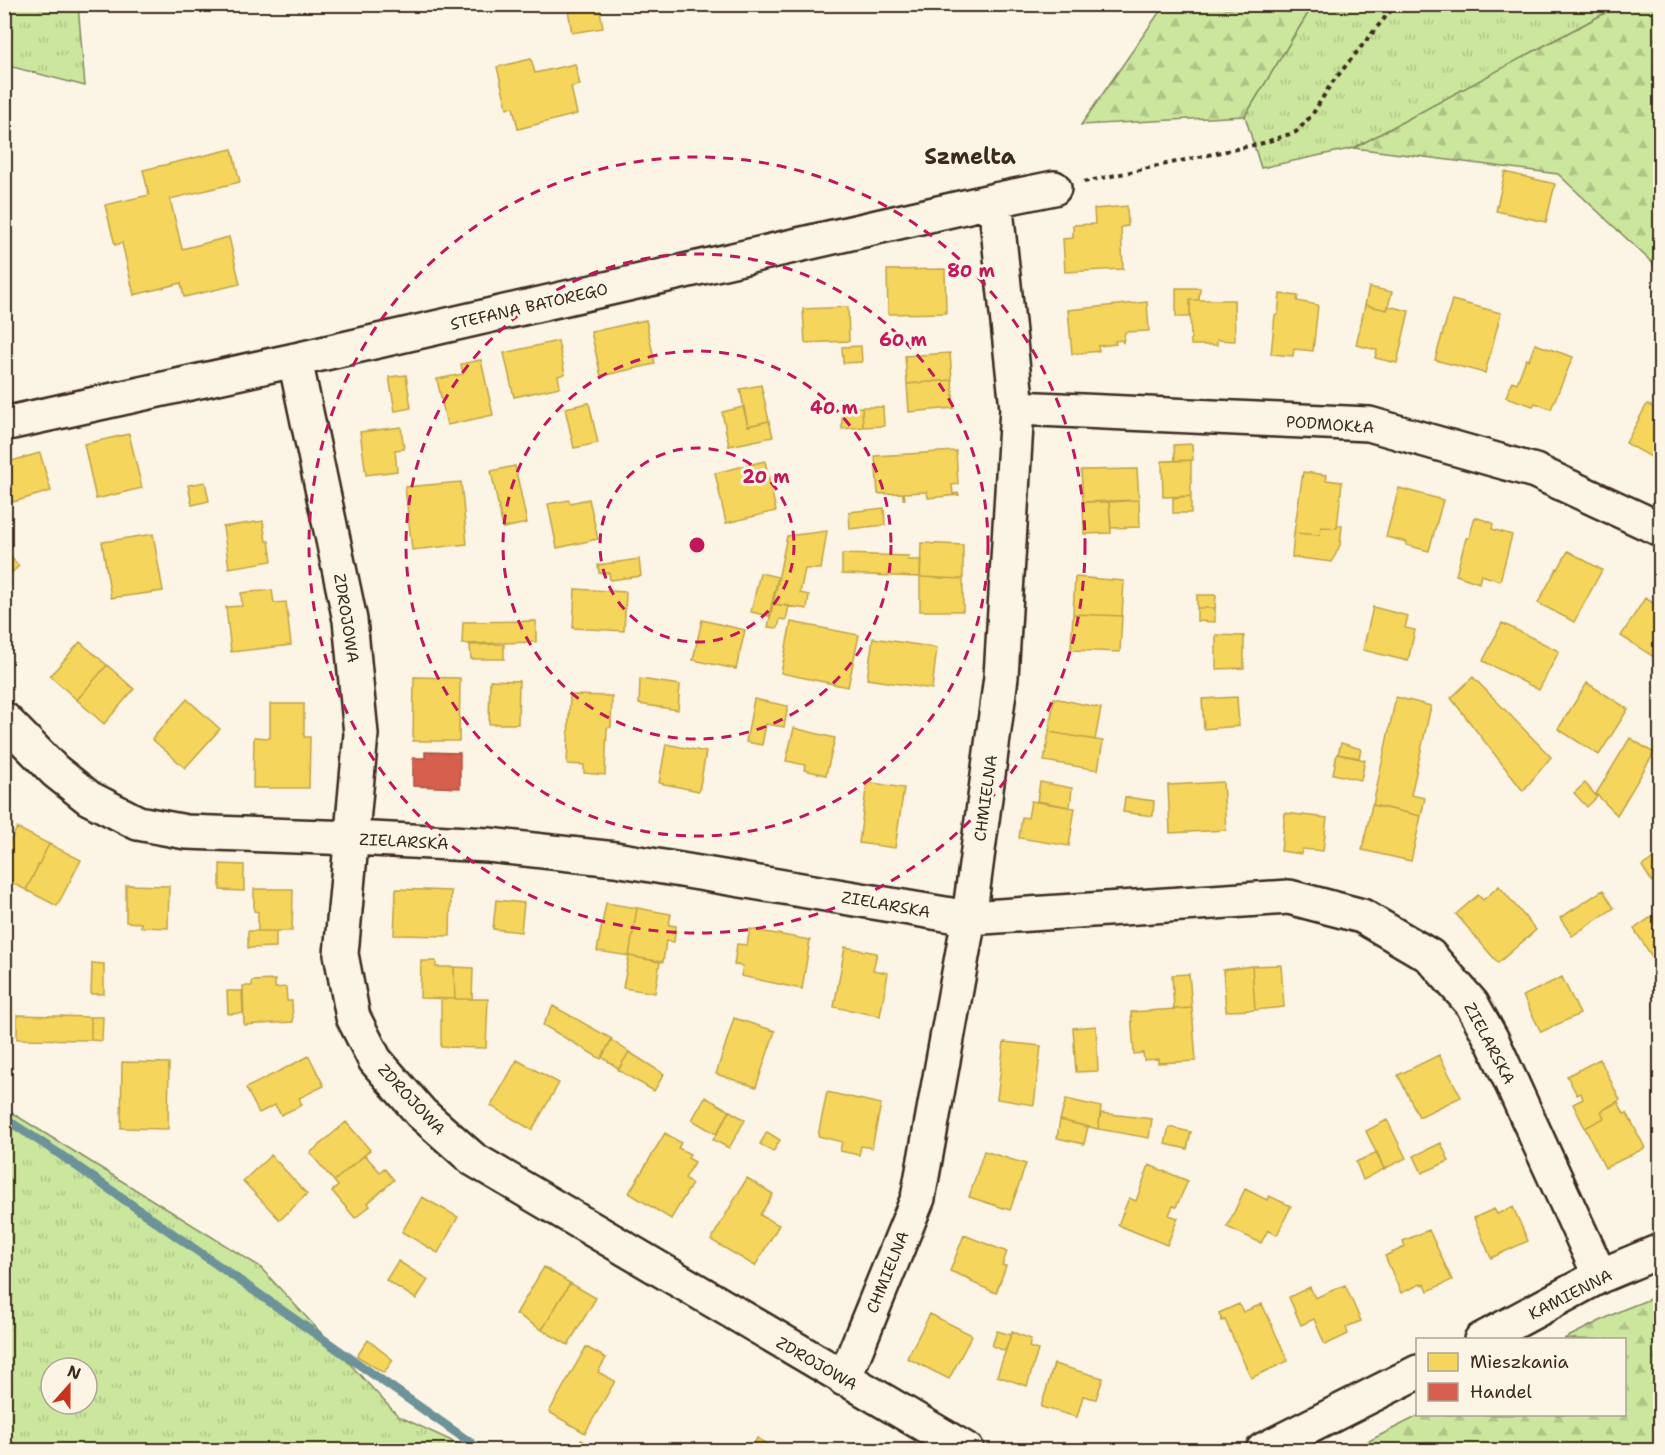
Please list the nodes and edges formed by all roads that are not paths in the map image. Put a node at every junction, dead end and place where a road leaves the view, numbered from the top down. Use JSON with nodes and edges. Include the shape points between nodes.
{"nodes":[{"id":1,"x":1054,"y":188,"type":"road end"},
{"id":2,"x":995,"y":200,"type":"junction"},
{"id":3,"x":295,"y":360,"type":"junction"},
{"id":4,"x":1017,"y":408,"type":"junction"},
{"id":5,"x":4,"y":424,"type":"edge"},
{"id":6,"x":1660,"y":529,"type":"edge"},
{"id":7,"x":4,"y":719,"type":"edge"},
{"id":8,"x":353,"y":838,"type":"junction"},
{"id":9,"x":969,"y":918,"type":"junction"},
{"id":10,"x":1660,"y":1251,"type":"edge"},
{"id":11,"x":1600,"y":1276,"type":"junction"},
{"id":12,"x":1484,"y":1338,"type":"edge"},
{"id":13,"x":1416,"y":1373,"type":"edge"},
{"id":14,"x":844,"y":1379,"type":"junction"},
{"id":15,"x":967,"y":1450,"type":"edge"},
{"id":16,"x":1263,"y":1450,"type":"edge"}],
"edges":[{"from":1,"to":2,"type":"street","name":"STEFANA BATOREGO"},
{"from":2,"to":3,"type":"street","name":"STEFANA BATOREGO"},
{"from":2,"to":4,"type":"street","name":"CHMIELNA"},
{"from":3,"to":5,"type":"street","name":"STEFANA BATOREGO"},
{"from":3,"to":8,"type":"street","name":"ZDROJOWA","via":[[350,620],[361,734]]},
{"from":4,"to":6,"type":"street","name":"PODMOKŁA","via":[[1370,424],[1536,471]]},
{"from":4,"to":9,"type":"street","name":"CHMIELNA","via":[[1001,677]]},
{"from":7,"to":8,"type":"street","name":"ZIELARSKA","via":[[55,771],[89,798],[138,824],[186,832]]},
{"from":8,"to":9,"type":"street","name":"ZIELARSKA","via":[[488,845],[615,858]]},
{"from":8,"to":14,"type":"street","name":"ZDROJOWA","via":[[341,954],[353,1017],[375,1060],[421,1113],[473,1159]]},
{"from":9,"to":11,"type":"street","name":"ZIELARSKA","via":[[1289,897],[1362,916],[1430,956],[1472,1004]]},
{"from":9,"to":14,"type":"street","name":"CHMIELNA","via":[[918,1198]]},
{"from":10,"to":11,"type":"street","name":"KAMIENNA"},
{"from":11,"to":12,"type":"street","name":"KAMIENNA"},
{"from":13,"to":16,"type":"street"},
{"from":14,"to":15,"type":"street","name":"ZDROJOWA"}]}
